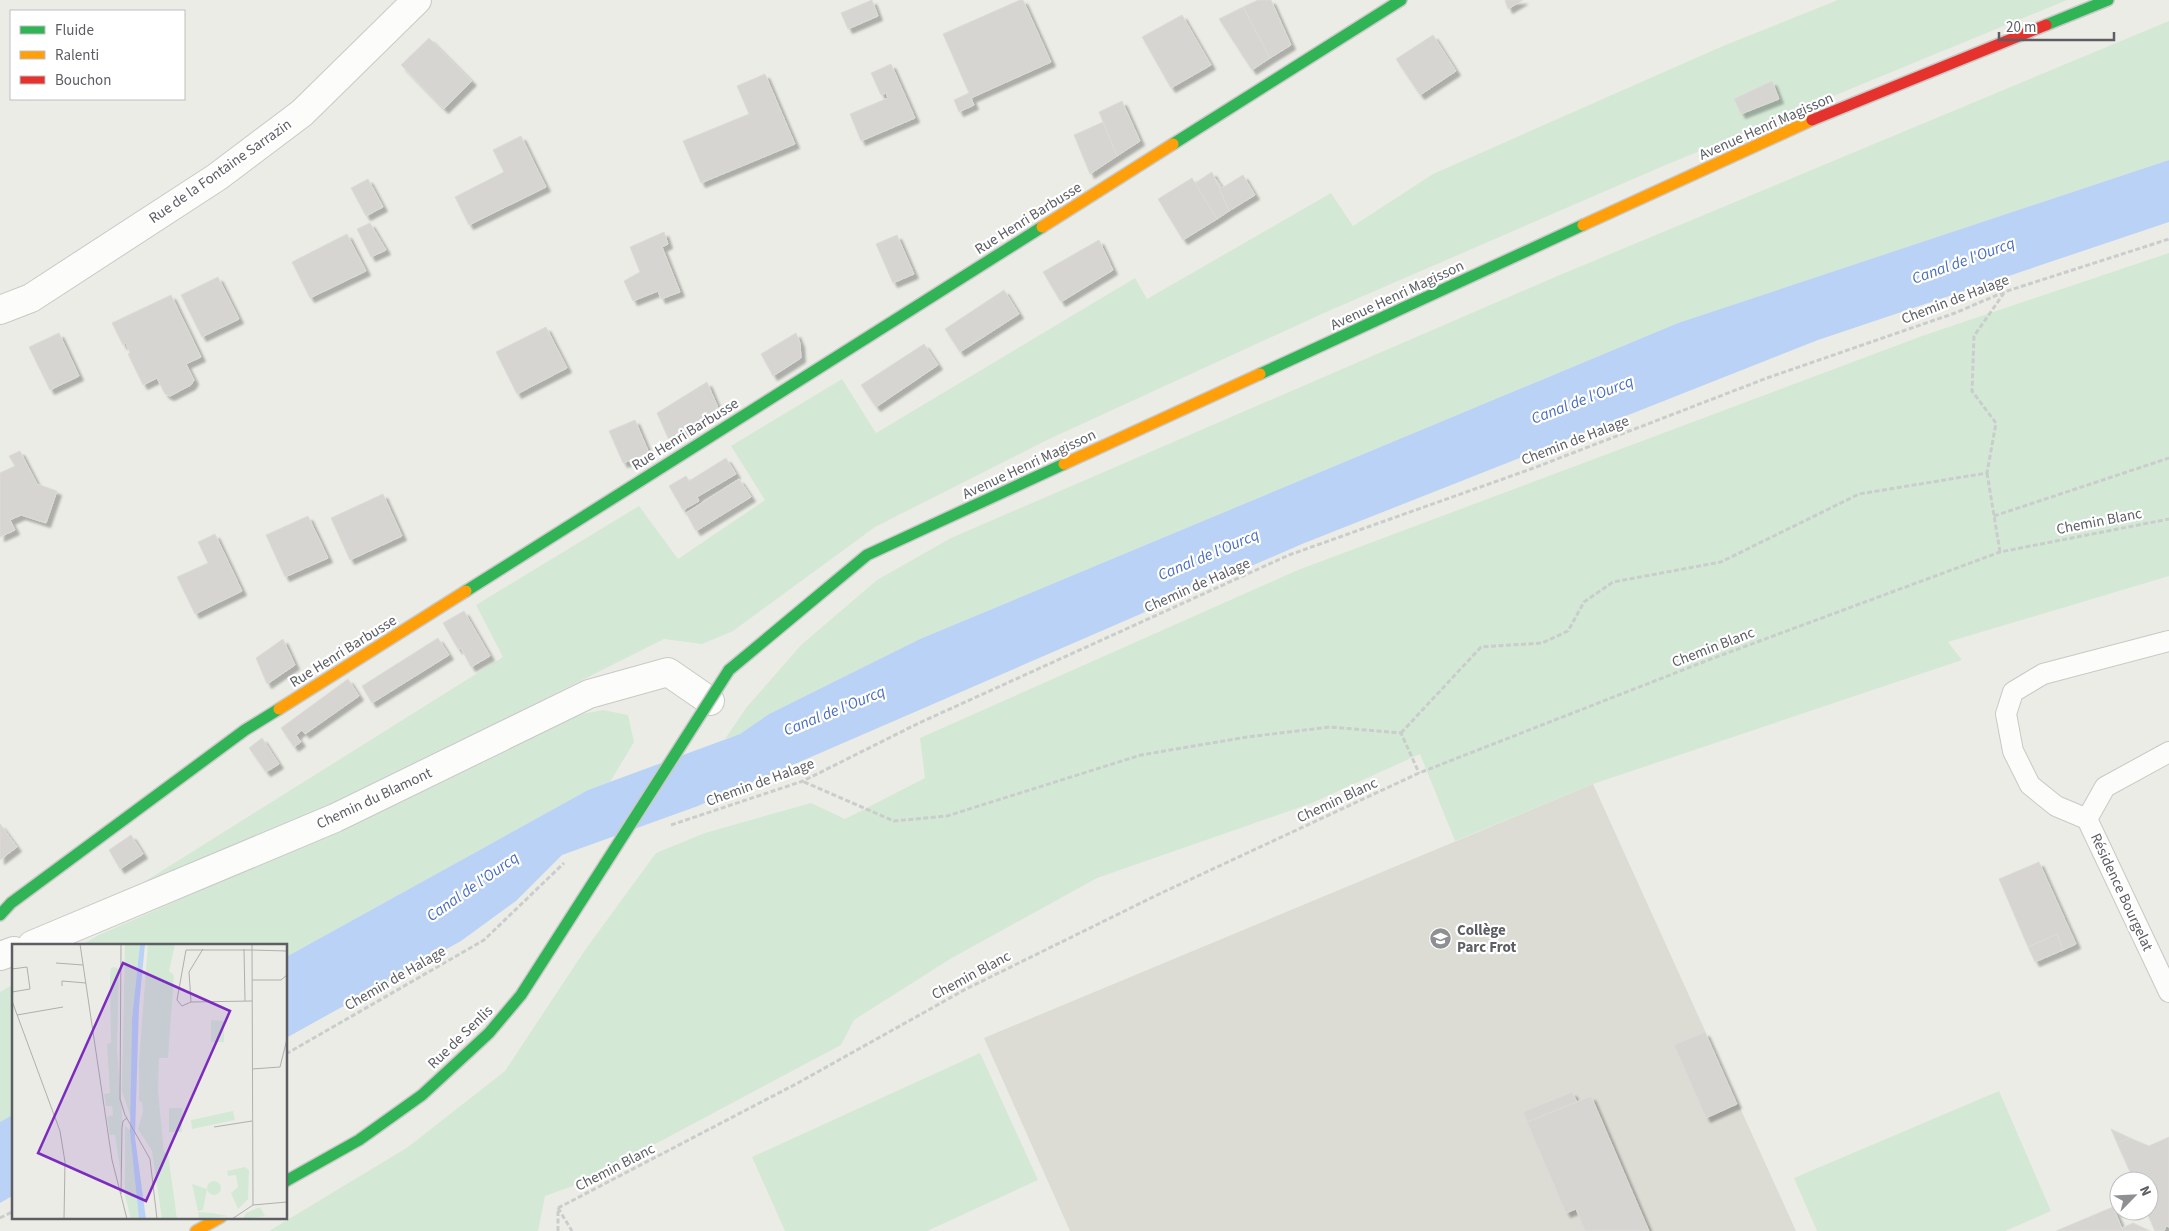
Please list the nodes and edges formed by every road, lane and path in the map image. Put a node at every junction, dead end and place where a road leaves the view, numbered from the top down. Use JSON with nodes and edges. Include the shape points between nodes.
{"nodes":[{"id":1,"x":417,"y":0,"type":"edge"},
{"id":2,"x":1401,"y":0,"type":"edge"},
{"id":3,"x":2108,"y":0,"type":"edge"},
{"id":4,"x":2169,"y":239,"type":"edge"},
{"id":5,"x":2004,"y":292,"type":"junction"},
{"id":6,"x":0,"y":310,"type":"edge"},
{"id":7,"x":2169,"y":458,"type":"edge"},
{"id":8,"x":1987,"y":473,"type":"junction"},
{"id":9,"x":1994,"y":516,"type":"junction"},
{"id":10,"x":2169,"y":518,"type":"edge"},
{"id":11,"x":2000,"y":552,"type":"junction"},
{"id":12,"x":2169,"y":641,"type":"edge"},
{"id":13,"x":710,"y":701,"type":"junction"},
{"id":14,"x":1401,"y":733,"type":"junction"},
{"id":15,"x":2169,"y":752,"type":"edge"},
{"id":16,"x":1419,"y":773,"type":"junction"},
{"id":17,"x":803,"y":781,"type":"junction"},
{"id":18,"x":2087,"y":819,"type":"junction"},
{"id":19,"x":666,"y":826,"type":"dead end"},
{"id":20,"x":570,"y":861,"type":"dead end"},
{"id":21,"x":0,"y":915,"type":"edge"},
{"id":22,"x":34,"y":944,"type":"edge"},
{"id":23,"x":12,"y":952,"type":"edge"},
{"id":24,"x":0,"y":956,"type":"edge"},
{"id":25,"x":2169,"y":992,"type":"edge"},
{"id":26,"x":288,"y":1053,"type":"edge"},
{"id":27,"x":288,"y":1180,"type":"edge"},
{"id":28,"x":558,"y":1208,"type":"junction"},
{"id":29,"x":12,"y":1211,"type":"edge"},
{"id":30,"x":0,"y":1218,"type":"edge"},
{"id":31,"x":219,"y":1218,"type":"edge"},
{"id":32,"x":196,"y":1231,"type":"edge"},
{"id":33,"x":558,"y":1231,"type":"edge"},
{"id":34,"x":572,"y":1231,"type":"edge"}],
"edges":[{"from":1,"to":6,"type":"street","name":"Rue de la Fontaine Sarrazin","via":[[302,113],[232,165],[31,298]]},
{"from":2,"to":21,"type":"main road","name":"Rue Henri Barbusse","via":[[245,730],[11,903]]},
{"from":3,"to":13,"type":"main road","name":"Avenue Henri Magisson","bridge":true,"via":[[1800,125],[868,555],[729,670]]},
{"from":4,"to":5,"type":"path","name":"Chemin de Halage"},
{"from":5,"to":8,"type":"path","via":[[1974,336],[1972,391],[1996,423]]},
{"from":5,"to":17,"type":"path","name":"Chemin de Halage","via":[[1955,313],[1767,378],[1531,469],[1289,555],[919,723]]},
{"from":7,"to":9,"type":"path"},
{"from":8,"to":9,"type":"path"},
{"from":8,"to":14,"type":"path","via":[[1859,494],[1721,562],[1613,582],[1584,602],[1568,631],[1542,643],[1481,647]]},
{"from":9,"to":11,"type":"path"},
{"from":10,"to":11,"type":"path","name":"Chemin Blanc"},
{"from":11,"to":16,"type":"path","name":"Chemin Blanc","via":[[1711,659]]},
{"from":12,"to":18,"type":"lane","name":"Résidence Bourgelat","via":[[2043,674],[2013,692],[2006,714],[2013,751],[2030,785],[2056,806]]},
{"from":13,"to":22,"type":"street","name":"Chemin du Blamont","via":[[668,672],[589,694],[335,818]]},
{"from":13,"to":27,"type":"main road","name":"Rue de Senlis","bridge":true,"via":[[521,995],[489,1033],[422,1095],[359,1140]]},
{"from":14,"to":16,"type":"path"},
{"from":14,"to":17,"type":"path","via":[[1330,727],[1141,755],[947,816],[894,821]]},
{"from":15,"to":18,"type":"lane","name":"Résidence Bourgelat","via":[[2105,787]]},
{"from":16,"to":28,"type":"path","name":"Chemin Blanc","via":[[1157,895],[966,989],[788,1089]]},
{"from":17,"to":19,"type":"path","name":"Chemin de Halage"},
{"from":18,"to":25,"type":"lane","name":"Résidence Bourgelat"},
{"from":20,"to":26,"type":"path","name":"Chemin de Halage","via":[[561,864],[484,940]]},
{"from":23,"to":24,"type":"street"},
{"from":28,"to":33,"type":"path"},
{"from":28,"to":34,"type":"path"},
{"from":29,"to":30,"type":"path"},
{"from":31,"to":32,"type":"main road"}]}
